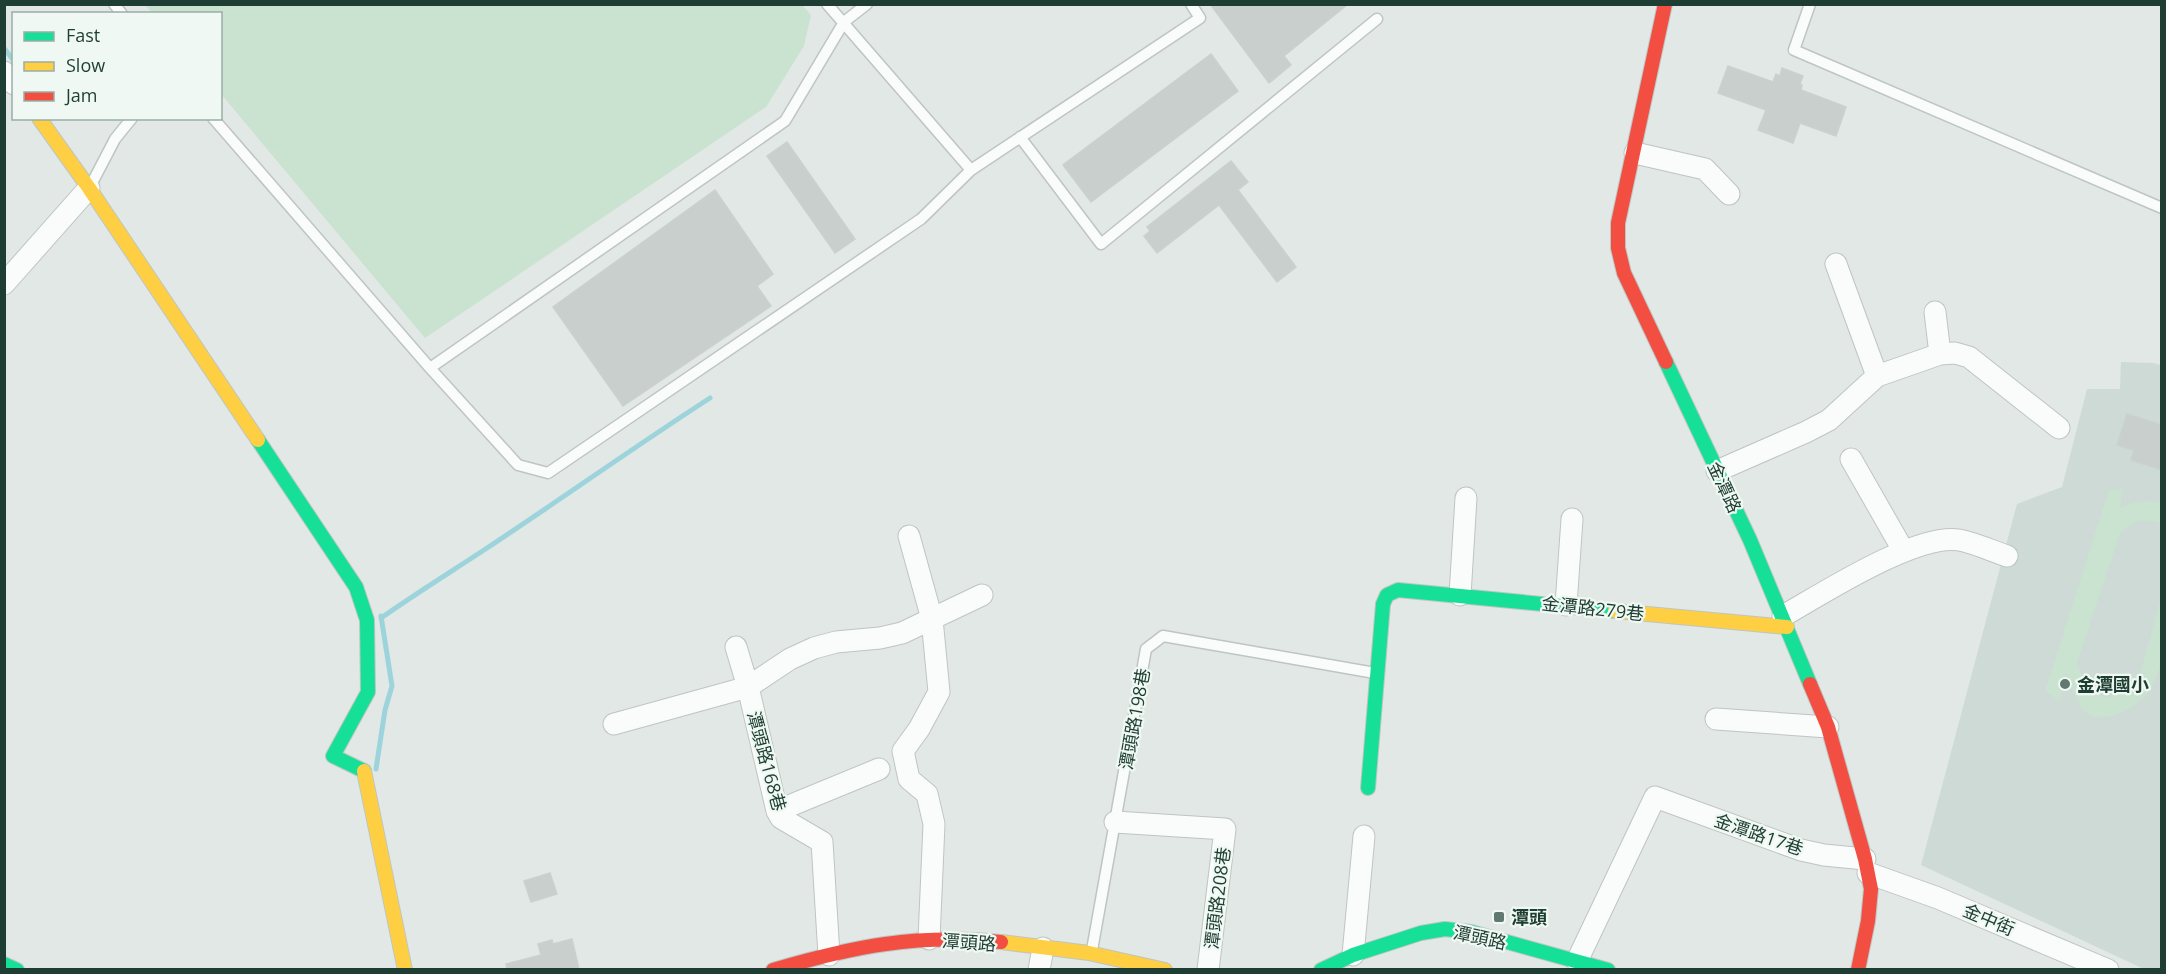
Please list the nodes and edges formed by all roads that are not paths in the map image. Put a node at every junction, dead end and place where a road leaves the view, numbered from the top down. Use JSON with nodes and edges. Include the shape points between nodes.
{"nodes":[{"id":1,"x":827,"y":4,"type":"edge"},
{"id":2,"x":867,"y":4,"type":"edge"},
{"id":3,"x":1191,"y":4,"type":"edge"},
{"id":4,"x":1665,"y":4,"type":"edge"},
{"id":5,"x":1810,"y":4,"type":"edge"},
{"id":6,"x":1377,"y":19,"type":"dead end"},
{"id":7,"x":844,"y":22,"type":"junction"},
{"id":8,"x":40,"y":120,"type":"edge"},
{"id":9,"x":130,"y":120,"type":"edge"},
{"id":10,"x":215,"y":120,"type":"edge"},
{"id":11,"x":1020,"y":137,"type":"junction"},
{"id":12,"x":1635,"y":153,"type":"junction"},
{"id":13,"x":971,"y":170,"type":"junction"},
{"id":14,"x":89,"y":188,"type":"junction"},
{"id":15,"x":1729,"y":194,"type":"dead end"},
{"id":16,"x":2162,"y":208,"type":"edge"},
{"id":17,"x":1836,"y":264,"type":"dead end"},
{"id":18,"x":4,"y":284,"type":"edge"},
{"id":19,"x":1935,"y":312,"type":"dead end"},
{"id":20,"x":1940,"y":354,"type":"junction"},
{"id":21,"x":430,"y":368,"type":"junction"},
{"id":22,"x":1877,"y":376,"type":"junction"},
{"id":23,"x":2059,"y":428,"type":"dead end"},
{"id":24,"x":1851,"y":459,"type":"dead end"},
{"id":25,"x":1717,"y":471,"type":"junction"},
{"id":26,"x":1466,"y":498,"type":"dead end"},
{"id":27,"x":1572,"y":519,"type":"dead end"},
{"id":28,"x":909,"y":536,"type":"dead end"},
{"id":29,"x":1903,"y":550,"type":"junction"},
{"id":30,"x":2007,"y":556,"type":"dead end"},
{"id":31,"x":982,"y":595,"type":"dead end"},
{"id":32,"x":1460,"y":595,"type":"junction"},
{"id":33,"x":1566,"y":605,"type":"junction"},
{"id":34,"x":932,"y":619,"type":"junction"},
{"id":35,"x":1785,"y":622,"type":"junction"},
{"id":36,"x":736,"y":647,"type":"dead end"},
{"id":37,"x":1378,"y":674,"type":"junction"},
{"id":38,"x":748,"y":687,"type":"junction"},
{"id":39,"x":1716,"y":719,"type":"dead end"},
{"id":40,"x":614,"y":724,"type":"dead end"},
{"id":41,"x":1828,"y":727,"type":"junction"},
{"id":42,"x":879,"y":769,"type":"dead end"},
{"id":43,"x":1368,"y":788,"type":"dead end"},
{"id":44,"x":777,"y":811,"type":"junction"},
{"id":45,"x":1115,"y":822,"type":"junction"},
{"id":46,"x":1364,"y":836,"type":"dead end"},
{"id":47,"x":1867,"y":866,"type":"junction"},
{"id":48,"x":929,"y":939,"type":"junction"},
{"id":49,"x":1043,"y":948,"type":"junction"},
{"id":50,"x":1091,"y":954,"type":"junction"},
{"id":51,"x":830,"y":955,"type":"junction"},
{"id":52,"x":1353,"y":962,"type":"edge"},
{"id":53,"x":4,"y":964,"type":"edge"},
{"id":54,"x":807,"y":965,"type":"edge"},
{"id":55,"x":1593,"y":967,"type":"edge"},
{"id":56,"x":16,"y":969,"type":"edge"},
{"id":57,"x":405,"y":969,"type":"edge"},
{"id":58,"x":773,"y":969,"type":"edge"},
{"id":59,"x":1039,"y":969,"type":"edge"},
{"id":60,"x":1165,"y":969,"type":"edge"},
{"id":61,"x":1208,"y":969,"type":"edge"},
{"id":62,"x":1321,"y":969,"type":"edge"},
{"id":63,"x":1858,"y":969,"type":"edge"},
{"id":64,"x":2108,"y":969,"type":"edge"}],
"edges":[{"from":1,"to":7,"type":"lane"},
{"from":2,"to":7,"type":"lane"},
{"from":3,"to":11,"type":"lane","via":[[1200,18]]},
{"from":4,"to":12,"type":"street","name":"金潭路"},
{"from":5,"to":16,"type":"lane","via":[[1794,50]]},
{"from":6,"to":11,"type":"lane","via":[[1101,244]]},
{"from":7,"to":13,"type":"lane"},
{"from":7,"to":21,"type":"lane","via":[[785,121]]},
{"from":8,"to":14,"type":"street"},
{"from":9,"to":14,"type":"lane","via":[[115,139]]},
{"from":10,"to":21,"type":"lane"},
{"from":11,"to":13,"type":"lane"},
{"from":12,"to":15,"type":"street","via":[[1705,169]]},
{"from":12,"to":25,"type":"street","name":"金潭路","via":[[1618,223],[1622,265]]},
{"from":13,"to":21,"type":"lane","via":[[921,219],[548,473],[518,465]]},
{"from":14,"to":18,"type":"street"},
{"from":14,"to":57,"type":"street","via":[[356,587],[367,620],[368,692],[333,756],[366,772]]},
{"from":17,"to":22,"type":"street"},
{"from":19,"to":20,"type":"street"},
{"from":20,"to":22,"type":"street"},
{"from":20,"to":23,"type":"street","via":[[1969,357]]},
{"from":22,"to":25,"type":"street","via":[[1829,420]]},
{"from":24,"to":29,"type":"street"},
{"from":25,"to":35,"type":"street","name":"金潭路"},
{"from":26,"to":32,"type":"street"},
{"from":27,"to":33,"type":"street"},
{"from":28,"to":34,"type":"street"},
{"from":29,"to":30,"type":"street","via":[[1959,540]]},
{"from":29,"to":35,"type":"street"},
{"from":31,"to":34,"type":"street","name":"潭頭路168巷"},
{"from":32,"to":33,"type":"street","name":"金潭路279巷"},
{"from":32,"to":37,"type":"street","name":"金潭路279巷","via":[[1398,591],[1387,595]]},
{"from":33,"to":35,"type":"street","name":"金潭路279巷"},
{"from":34,"to":38,"type":"street","name":"潭頭路168巷","via":[[902,633],[814,648]]},
{"from":34,"to":48,"type":"street","via":[[939,692],[903,751],[909,779],[927,794],[934,824]]},
{"from":35,"to":41,"type":"street","name":"金潭路"},
{"from":36,"to":38,"type":"street","name":"潭頭路168巷"},
{"from":37,"to":43,"type":"street"},
{"from":37,"to":45,"type":"lane","name":"潭頭路198巷","via":[[1163,636],[1146,650]]},
{"from":38,"to":40,"type":"street","name":"潭頭路168巷"},
{"from":38,"to":44,"type":"street","name":"潭頭路168巷"},
{"from":39,"to":41,"type":"street"},
{"from":41,"to":47,"type":"street","name":"金潭路"},
{"from":42,"to":44,"type":"street"},
{"from":44,"to":51,"type":"street","name":"潭頭路168巷","via":[[781,818],[822,842]]},
{"from":45,"to":50,"type":"lane","name":"潭頭路198巷"},
{"from":45,"to":61,"type":"street","name":"潭頭路208巷","via":[[1225,829]]},
{"from":46,"to":52,"type":"street"},
{"from":47,"to":55,"type":"street","name":"金潭路17巷","via":[[1801,850],[1655,797]]},
{"from":47,"to":63,"type":"street","name":"金潭路","via":[[1871,889]]},
{"from":47,"to":64,"type":"street","name":"金中街"},
{"from":48,"to":49,"type":"street","name":"潭頭路"},
{"from":48,"to":51,"type":"street","name":"潭頭路"},
{"from":49,"to":50,"type":"street","name":"潭頭路"},
{"from":49,"to":59,"type":"street"},
{"from":50,"to":60,"type":"street","name":"潭頭路"},
{"from":51,"to":54,"type":"street","name":"潭頭路"},
{"from":52,"to":55,"type":"street","name":"潭頭路","via":[[1421,933],[1445,929],[1471,932]]},
{"from":52,"to":62,"type":"street","name":"潭頭路"},
{"from":53,"to":56,"type":"street"},
{"from":54,"to":58,"type":"street","name":"潭頭路"}]}
